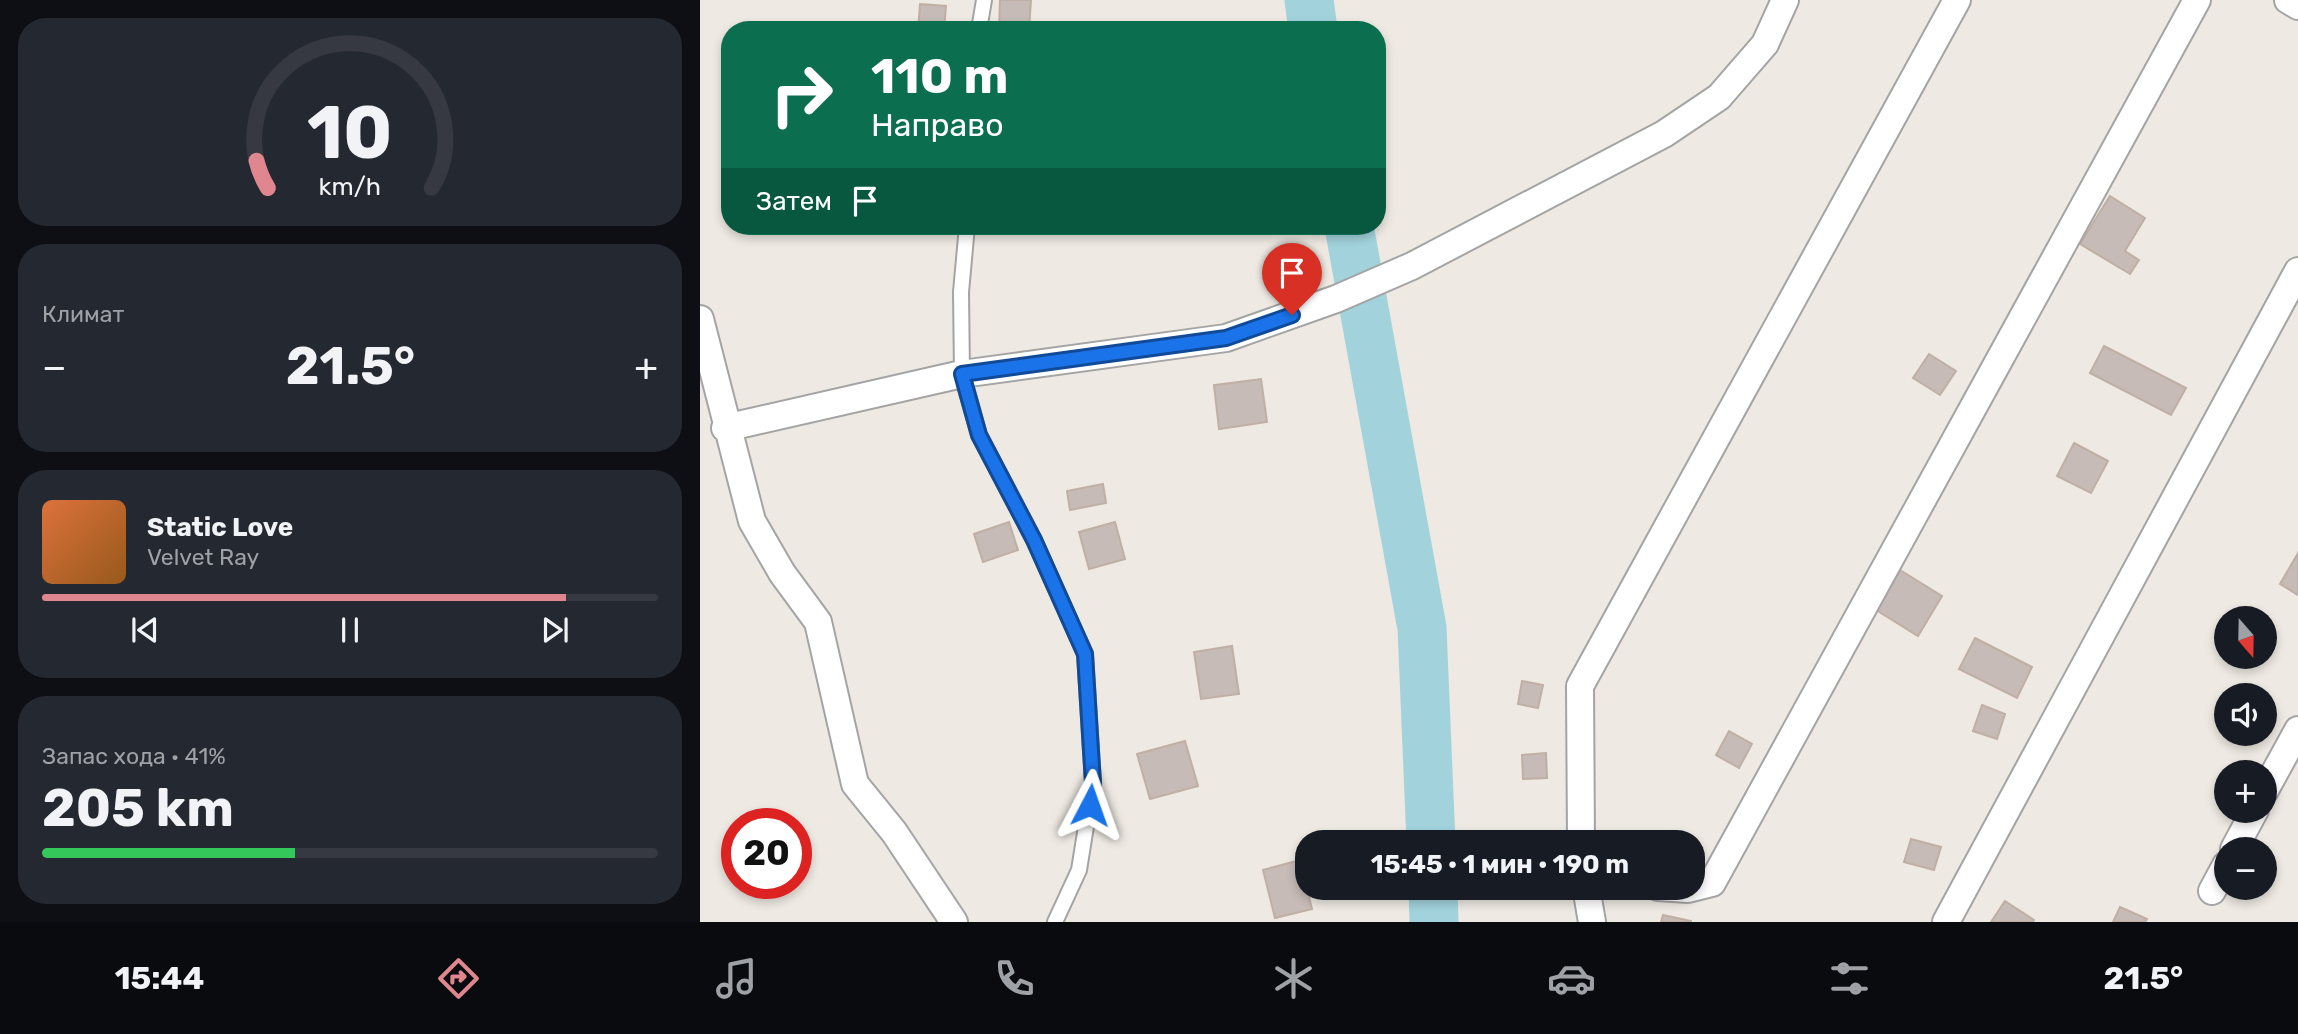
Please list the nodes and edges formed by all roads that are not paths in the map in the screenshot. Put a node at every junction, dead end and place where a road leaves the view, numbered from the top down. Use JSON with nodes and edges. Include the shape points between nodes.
{"nodes":[{"id":1,"x":984,"y":0,"type":"edge"},
{"id":2,"x":1785,"y":0,"type":"edge"},
{"id":3,"x":1957,"y":0,"type":"edge"},
{"id":4,"x":2197,"y":0,"type":"edge"},
{"id":5,"x":2288,"y":0,"type":"edge"},
{"id":6,"x":2298,"y":6,"type":"edge"},
{"id":7,"x":980,"y":21,"type":"edge"},
{"id":8,"x":966,"y":235,"type":"edge"},
{"id":9,"x":2298,"y":271,"type":"edge"},
{"id":10,"x":700,"y":319,"type":"edge"},
{"id":11,"x":962,"y":374,"type":"junction"},
{"id":12,"x":726,"y":428,"type":"junction"},
{"id":13,"x":2298,"y":730,"type":"edge"},
{"id":14,"x":2277,"y":768,"type":"edge"},
{"id":15,"x":1581,"y":830,"type":"edge"},
{"id":16,"x":1705,"y":884,"type":"edge"},
{"id":17,"x":2214,"y":887,"type":"edge"},
{"id":18,"x":2212,"y":891,"type":"dead end"},
{"id":19,"x":1588,"y":900,"type":"edge"},
{"id":20,"x":954,"y":922,"type":"edge"},
{"id":21,"x":1055,"y":922,"type":"edge"},
{"id":22,"x":1592,"y":922,"type":"edge"},
{"id":23,"x":1946,"y":922,"type":"edge"}],
"edges":[{"from":1,"to":7,"type":"lane"},
{"from":2,"to":11,"type":"street","via":[[1765,44],[1719,97],[1664,134],[1412,266],[1226,338]]},
{"from":3,"to":15,"type":"street","via":[[1580,686]]},
{"from":4,"to":16,"type":"street","via":[[1712,883]]},
{"from":5,"to":6,"type":"street"},
{"from":8,"to":11,"type":"lane"},
{"from":9,"to":23,"type":"street"},
{"from":10,"to":12,"type":"street"},
{"from":11,"to":12,"type":"street"},
{"from":11,"to":21,"type":"lane","via":[[979,435],[1034,540],[1085,654],[1093,783],[1079,870]]},
{"from":12,"to":20,"type":"street","via":[[752,521],[818,622],[855,784],[894,832]]},
{"from":13,"to":14,"type":"street"},
{"from":17,"to":18,"type":"street"},
{"from":19,"to":22,"type":"street"}]}
